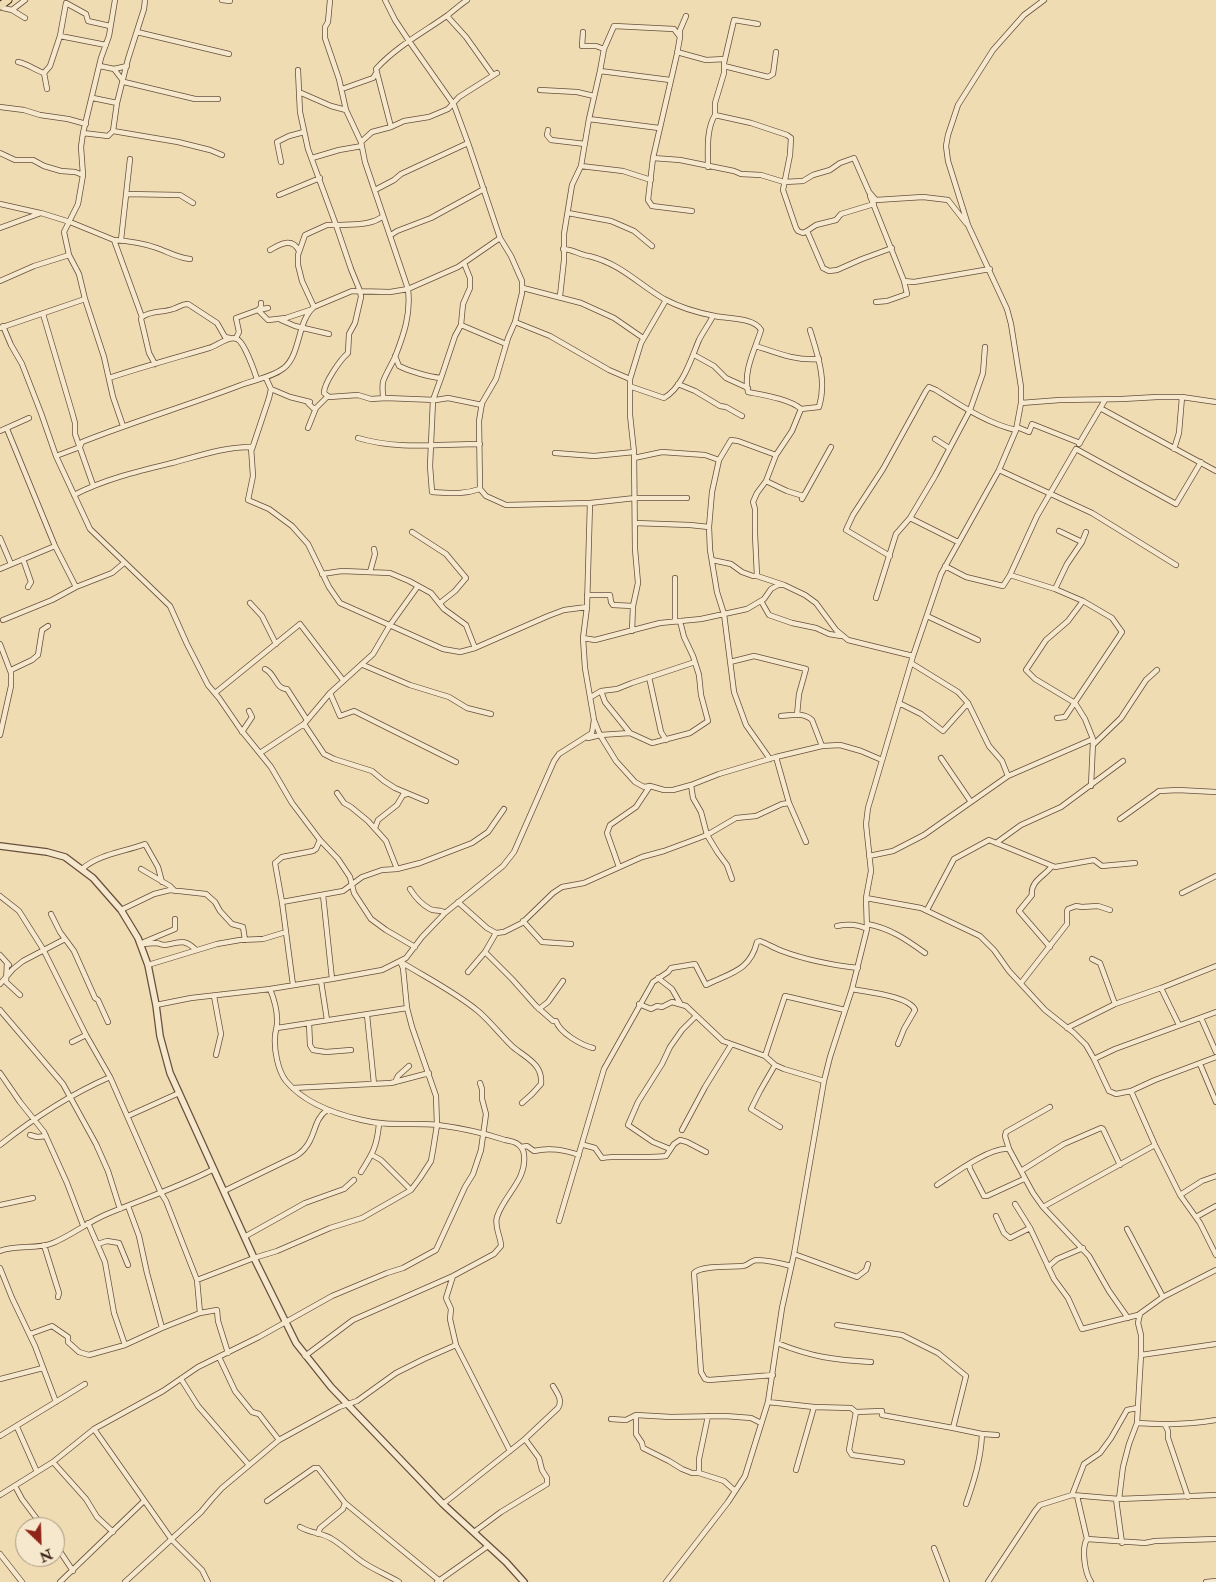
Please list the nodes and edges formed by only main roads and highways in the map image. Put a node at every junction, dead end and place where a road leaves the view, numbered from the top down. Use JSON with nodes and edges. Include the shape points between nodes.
{"nodes":[{"id":1,"x":8,"y":0,"type":"edge"},
{"id":2,"x":1,"y":6,"type":"edge"}],
"edges":[{"from":1,"to":2,"type":"highway"}]}
